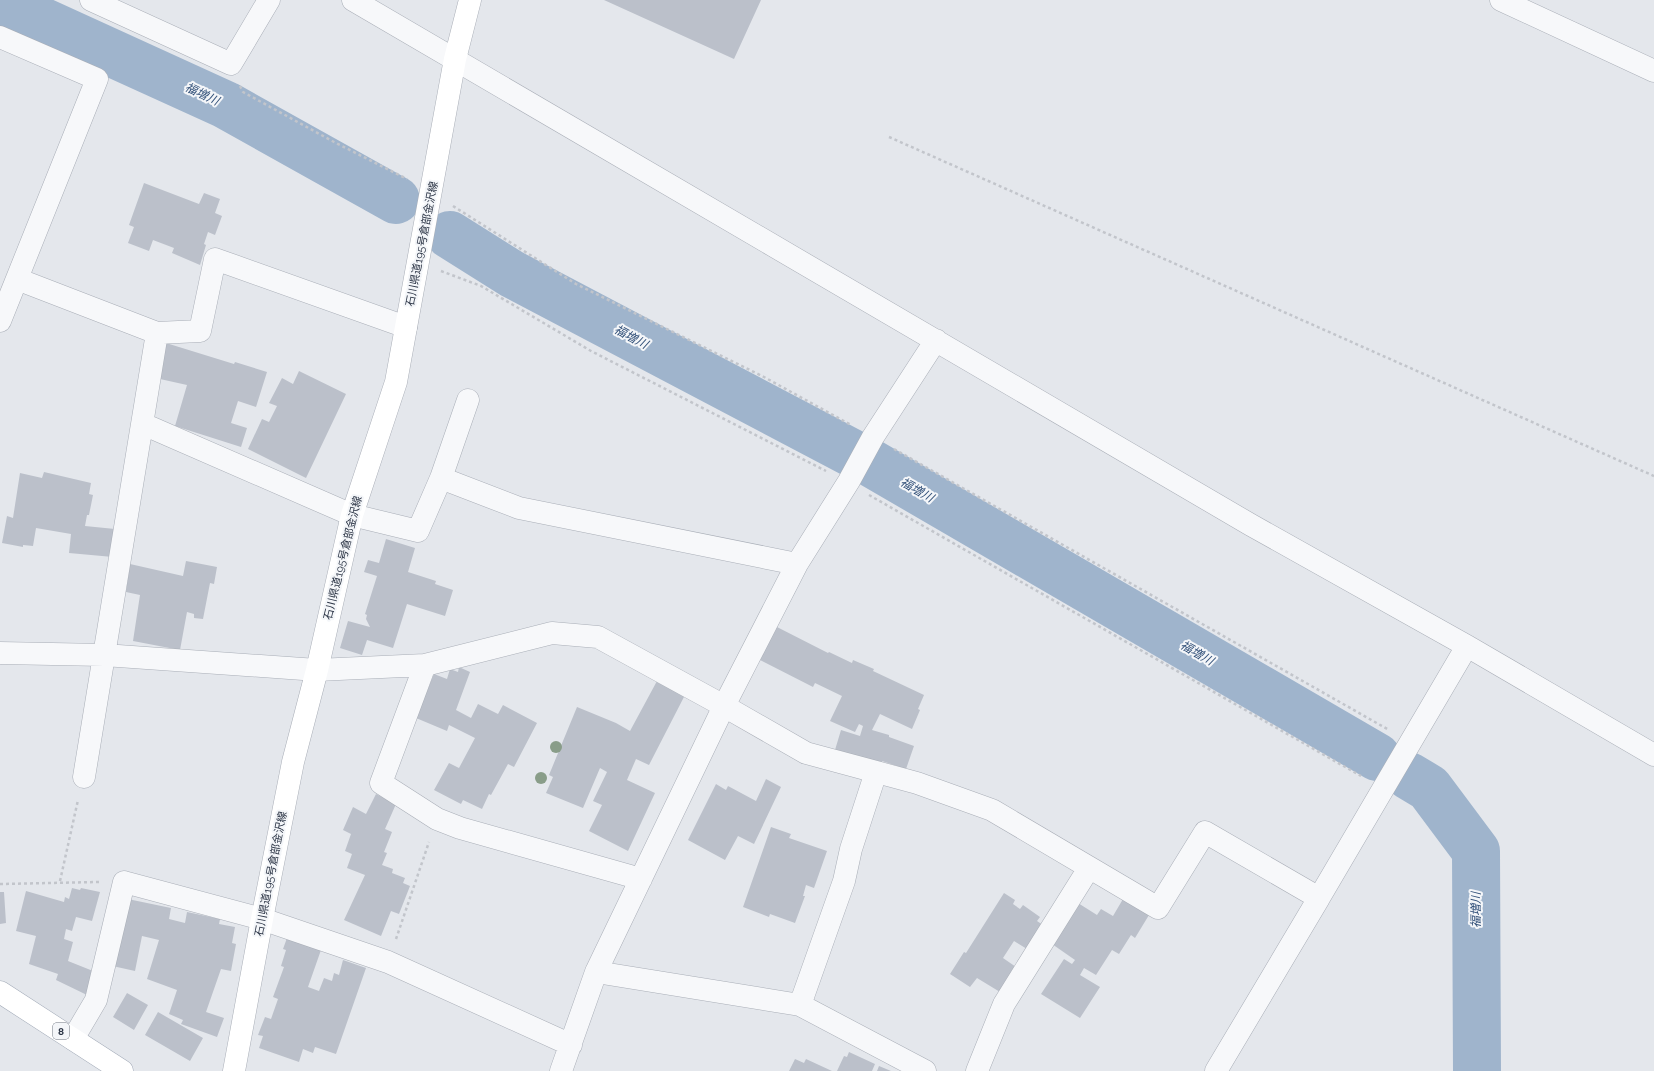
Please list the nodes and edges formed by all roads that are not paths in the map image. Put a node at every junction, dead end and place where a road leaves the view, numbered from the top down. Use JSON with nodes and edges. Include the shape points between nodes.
{"nodes":[{"id":1,"x":91,"y":0,"type":"edge"},
{"id":2,"x":269,"y":0,"type":"edge"},
{"id":3,"x":353,"y":0,"type":"edge"},
{"id":4,"x":470,"y":0,"type":"edge"},
{"id":5,"x":1501,"y":0,"type":"edge"},
{"id":6,"x":0,"y":37,"type":"edge"},
{"id":7,"x":456,"y":59,"type":"junction"},
{"id":8,"x":1654,"y":71,"type":"edge"},
{"id":9,"x":17,"y":279,"type":"junction"},
{"id":10,"x":0,"y":321,"type":"edge"},
{"id":11,"x":406,"y":327,"type":"junction"},
{"id":12,"x":157,"y":333,"type":"junction"},
{"id":13,"x":936,"y":340,"type":"junction"},
{"id":14,"x":468,"y":400,"type":"dead end"},
{"id":15,"x":143,"y":424,"type":"junction"},
{"id":16,"x":441,"y":478,"type":"junction"},
{"id":17,"x":352,"y":515,"type":"junction"},
{"id":18,"x":796,"y":564,"type":"junction"},
{"id":19,"x":1467,"y":646,"type":"junction"},
{"id":20,"x":0,"y":653,"type":"edge"},
{"id":21,"x":104,"y":655,"type":"junction"},
{"id":22,"x":425,"y":665,"type":"junction"},
{"id":23,"x":317,"y":670,"type":"junction"},
{"id":24,"x":724,"y":706,"type":"junction"},
{"id":25,"x":1654,"y":756,"type":"edge"},
{"id":26,"x":876,"y":772,"type":"junction"},
{"id":27,"x":84,"y":777,"type":"road end"},
{"id":28,"x":1089,"y":868,"type":"junction"},
{"id":29,"x":641,"y":879,"type":"junction"},
{"id":30,"x":1319,"y":898,"type":"junction"},
{"id":31,"x":262,"y":919,"type":"junction"},
{"id":32,"x":596,"y":972,"type":"junction"},
{"id":33,"x":0,"y":992,"type":"edge"},
{"id":34,"x":800,"y":1005,"type":"junction"},
{"id":35,"x":73,"y":1039,"type":"junction"},
{"id":36,"x":571,"y":1045,"type":"junction"},
{"id":37,"x":122,"y":1071,"type":"edge"},
{"id":38,"x":234,"y":1071,"type":"edge"},
{"id":39,"x":561,"y":1071,"type":"edge"},
{"id":40,"x":925,"y":1071,"type":"edge"},
{"id":41,"x":977,"y":1071,"type":"edge"},
{"id":42,"x":1216,"y":1071,"type":"edge"}],
"edges":[{"from":1,"to":2,"type":"street","via":[[231,64]]},
{"from":3,"to":7,"type":"street"},
{"from":4,"to":7,"type":"main road","name":"石川県道195号倉部金沢線"},
{"from":5,"to":8,"type":"street"},
{"from":6,"to":9,"type":"street","via":[[97,79]]},
{"from":7,"to":11,"type":"main road","name":"石川県道195号倉部金沢線"},
{"from":7,"to":13,"type":"street"},
{"from":9,"to":10,"type":"street"},
{"from":9,"to":12,"type":"street"},
{"from":11,"to":12,"type":"street","via":[[215,259],[200,331]]},
{"from":11,"to":17,"type":"main road","name":"石川県道195号倉部金沢線","via":[[396,382]]},
{"from":12,"to":15,"type":"street"},
{"from":13,"to":18,"type":"street"},
{"from":13,"to":19,"type":"street","via":[[1251,525]]},
{"from":14,"to":16,"type":"street"},
{"from":15,"to":17,"type":"street"},
{"from":15,"to":21,"type":"street"},
{"from":16,"to":17,"type":"street","via":[[418,531]]},
{"from":16,"to":18,"type":"street","via":[[519,508]]},
{"from":17,"to":23,"type":"main road","name":"石川県道195号倉部金沢線"},
{"from":18,"to":24,"type":"street"},
{"from":19,"to":25,"type":"street"},
{"from":19,"to":30,"type":"street"},
{"from":20,"to":21,"type":"street"},
{"from":21,"to":23,"type":"street"},
{"from":21,"to":27,"type":"street"},
{"from":22,"to":23,"type":"street"},
{"from":22,"to":24,"type":"street","via":[[552,633],[598,637]]},
{"from":22,"to":29,"type":"street","via":[[381,783],[437,819],[460,828]]},
{"from":23,"to":31,"type":"main road","name":"石川県道195号倉部金沢線","via":[[293,762]]},
{"from":24,"to":26,"type":"street","via":[[806,753]]},
{"from":24,"to":29,"type":"street"},
{"from":26,"to":28,"type":"street","via":[[917,783],[992,810]]},
{"from":26,"to":34,"type":"street","via":[[851,849],[844,881]]},
{"from":28,"to":30,"type":"street","via":[[1158,908],[1205,832]]},
{"from":28,"to":41,"type":"street","via":[[1004,1004]]},
{"from":29,"to":32,"type":"street"},
{"from":30,"to":42,"type":"street"},
{"from":31,"to":35,"type":"street","via":[[124,882],[96,1000]]},
{"from":31,"to":36,"type":"street","via":[[388,962]]},
{"from":31,"to":38,"type":"main road","name":"石川県道195号倉部金沢線"},
{"from":32,"to":34,"type":"street"},
{"from":32,"to":36,"type":"street"},
{"from":33,"to":35,"type":"main road","number":"8"},
{"from":34,"to":40,"type":"street"},
{"from":35,"to":37,"type":"main road","number":"8"},
{"from":36,"to":39,"type":"street"}]}
